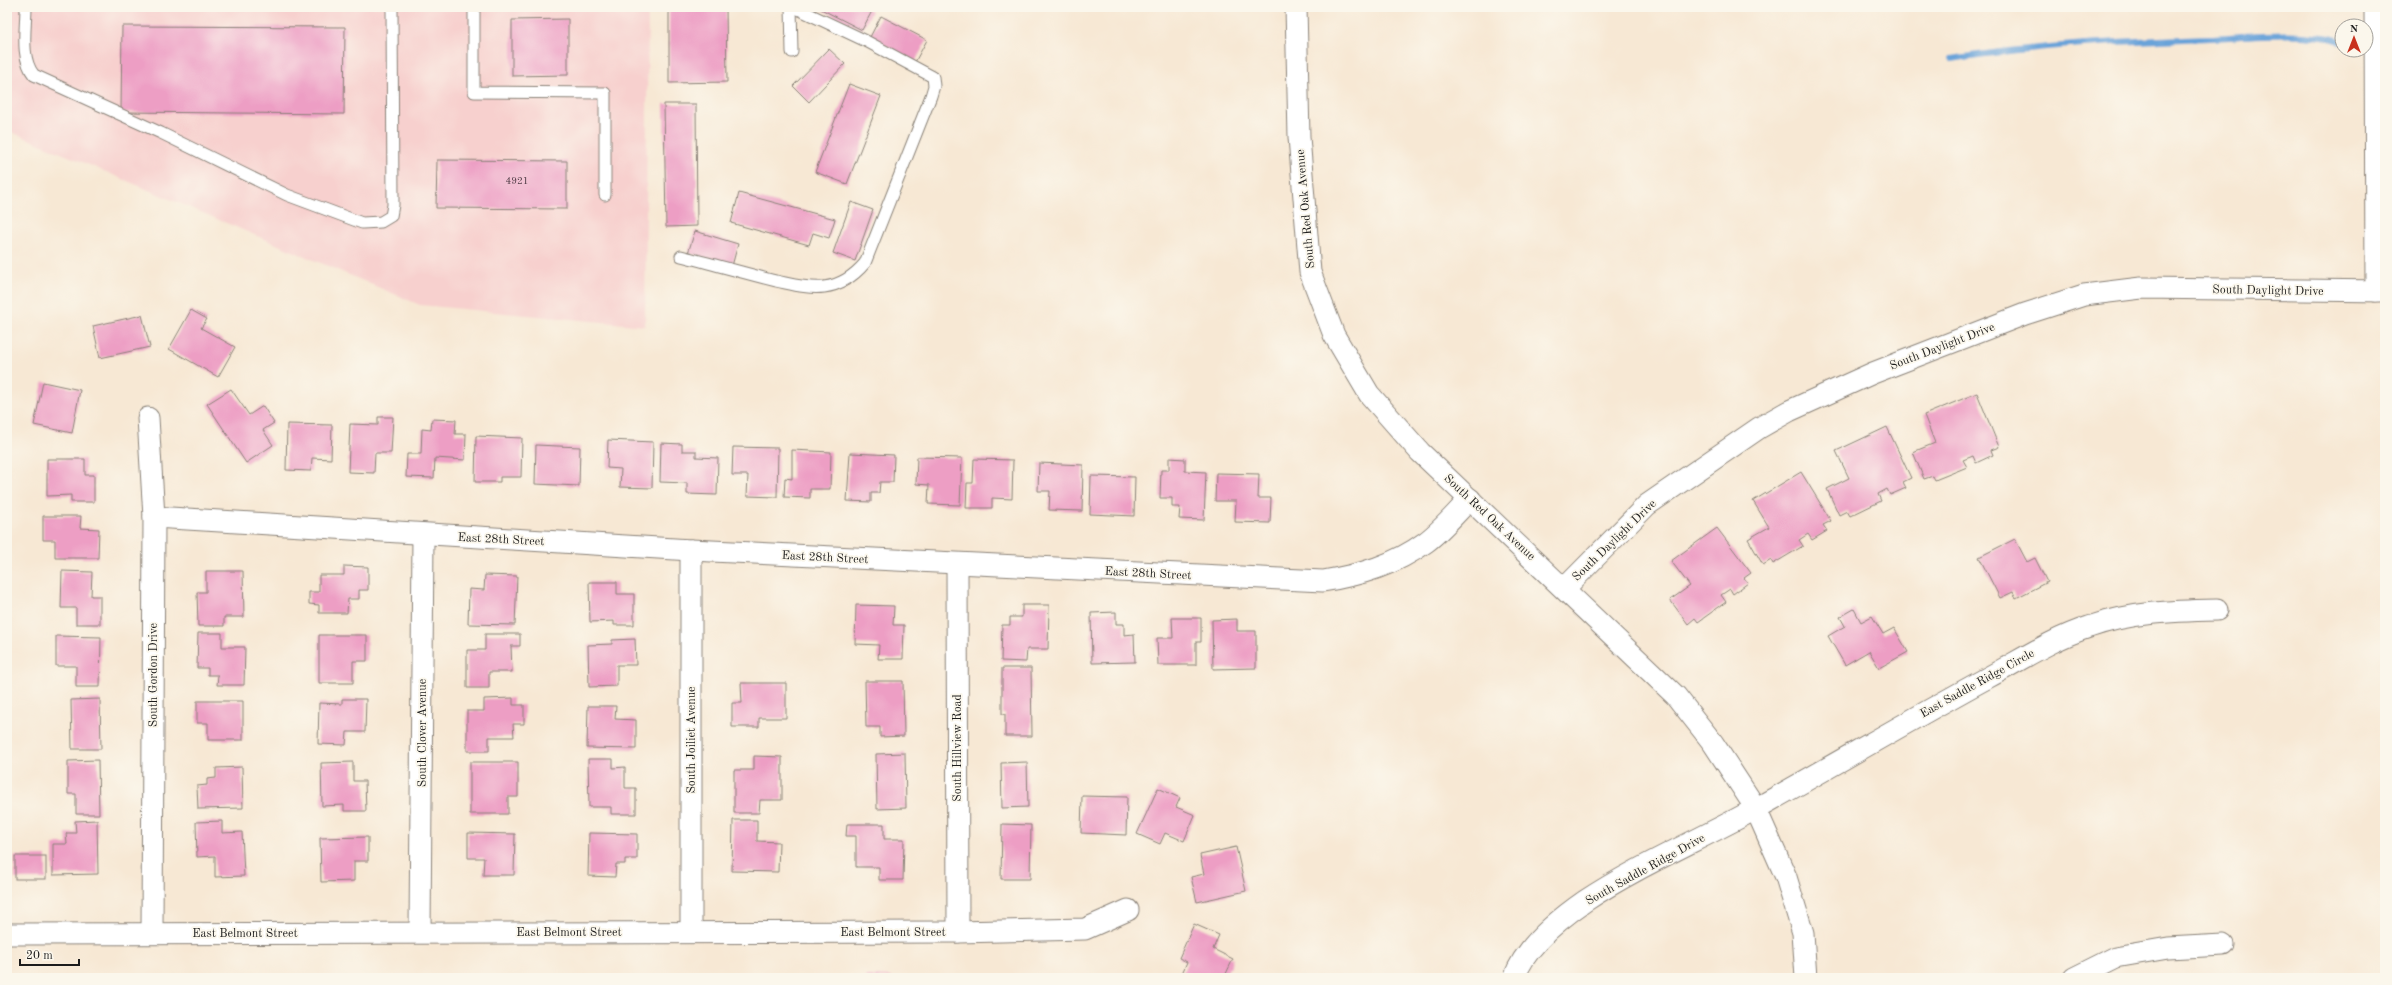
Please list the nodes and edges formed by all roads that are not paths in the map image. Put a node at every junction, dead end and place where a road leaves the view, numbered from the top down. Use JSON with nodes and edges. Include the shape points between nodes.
{"nodes":[{"id":1,"x":26,"y":7,"type":"edge"},
{"id":2,"x":392,"y":7,"type":"edge"},
{"id":3,"x":474,"y":7,"type":"edge"},
{"id":4,"x":791,"y":7,"type":"edge"},
{"id":5,"x":794,"y":7,"type":"edge"},
{"id":6,"x":1296,"y":7,"type":"edge"},
{"id":7,"x":2375,"y":7,"type":"edge"},
{"id":8,"x":792,"y":52,"type":"dead end"},
{"id":9,"x":605,"y":195,"type":"dead end"},
{"id":10,"x":681,"y":256,"type":"dead end"},
{"id":11,"x":2381,"y":291,"type":"edge"},
{"id":12,"x":148,"y":418,"type":"dead end"},
{"id":13,"x":1470,"y":499,"type":"junction"},
{"id":14,"x":154,"y":516,"type":"junction"},
{"id":15,"x":423,"y":534,"type":"junction"},
{"id":16,"x":691,"y":550,"type":"junction"},
{"id":17,"x":957,"y":564,"type":"junction"},
{"id":18,"x":1565,"y":588,"type":"junction"},
{"id":19,"x":2217,"y":610,"type":"dead end"},
{"id":20,"x":1756,"y":809,"type":"junction"},
{"id":21,"x":1128,"y":910,"type":"dead end"},
{"id":22,"x":691,"y":931,"type":"junction"},
{"id":23,"x":420,"y":932,"type":"junction"},
{"id":24,"x":958,"y":932,"type":"junction"},
{"id":25,"x":152,"y":933,"type":"junction"},
{"id":26,"x":7,"y":934,"type":"edge"},
{"id":27,"x":2223,"y":945,"type":"dead end"},
{"id":28,"x":1514,"y":978,"type":"edge"},
{"id":29,"x":1806,"y":978,"type":"edge"},
{"id":30,"x":2074,"y":978,"type":"edge"}],
"edges":[{"from":1,"to":2,"type":"lane","via":[[26,55],[29,69],[34,76],[161,133],[287,195],[362,223],[381,222],[391,216],[394,205]]},
{"from":3,"to":9,"type":"lane","via":[[474,92],[605,93]]},
{"from":4,"to":8,"type":"lane"},
{"from":5,"to":10,"type":"lane","via":[[866,41],[933,77],[931,96],[865,263],[857,273],[842,282],[825,288],[812,288],[749,275]]},
{"from":6,"to":13,"type":"street","name":"South Red Oak Avenue","via":[[1299,136],[1310,272],[1334,335],[1369,394],[1420,452]]},
{"from":7,"to":11,"type":"street"},
{"from":11,"to":18,"type":"street","name":"South Daylight Drive","via":[[2141,288],[2084,295],[2024,314],[1873,373],[1789,410],[1647,505]]},
{"from":12,"to":14,"type":"street","name":"South Gordon Drive"},
{"from":13,"to":17,"type":"street","name":"East 28th Street","via":[[1426,542],[1403,557],[1358,576],[1323,582]]},
{"from":13,"to":18,"type":"street","name":"South Red Oak Avenue"},
{"from":14,"to":15,"type":"street","name":"East 28th Street"},
{"from":14,"to":25,"type":"street","name":"South Gordon Drive"},
{"from":15,"to":16,"type":"street","name":"East 28th Street"},
{"from":15,"to":23,"type":"street","name":"South Clover Avenue"},
{"from":16,"to":17,"type":"street","name":"East 28th Street"},
{"from":16,"to":22,"type":"street","name":"South Joiliet Avenue"},
{"from":17,"to":24,"type":"street","name":"South Hillview Road"},
{"from":18,"to":20,"type":"street","name":"South Red Oak Avenue","via":[[1676,696],[1713,743]]},
{"from":19,"to":20,"type":"street","name":"East Saddle Ridge Circle","via":[[2150,612],[2113,619],[2058,639],[1886,733]]},
{"from":20,"to":28,"type":"street","name":"South Saddle Ridge Drive","via":[[1584,902],[1534,947],[1525,957]]},
{"from":20,"to":29,"type":"street","name":"South Red Oak Avenue","via":[[1786,877],[1803,933]]},
{"from":21,"to":24,"type":"street","name":"East Belmont Street","via":[[1085,929]]},
{"from":22,"to":23,"type":"street","name":"East Belmont Street"},
{"from":22,"to":24,"type":"street","name":"East Belmont Street"},
{"from":23,"to":25,"type":"street","name":"East Belmont Street"},
{"from":25,"to":26,"type":"street","name":"East Belmont Street"},
{"from":27,"to":30,"type":"street","via":[[2168,948],[2116,957]]}]}
